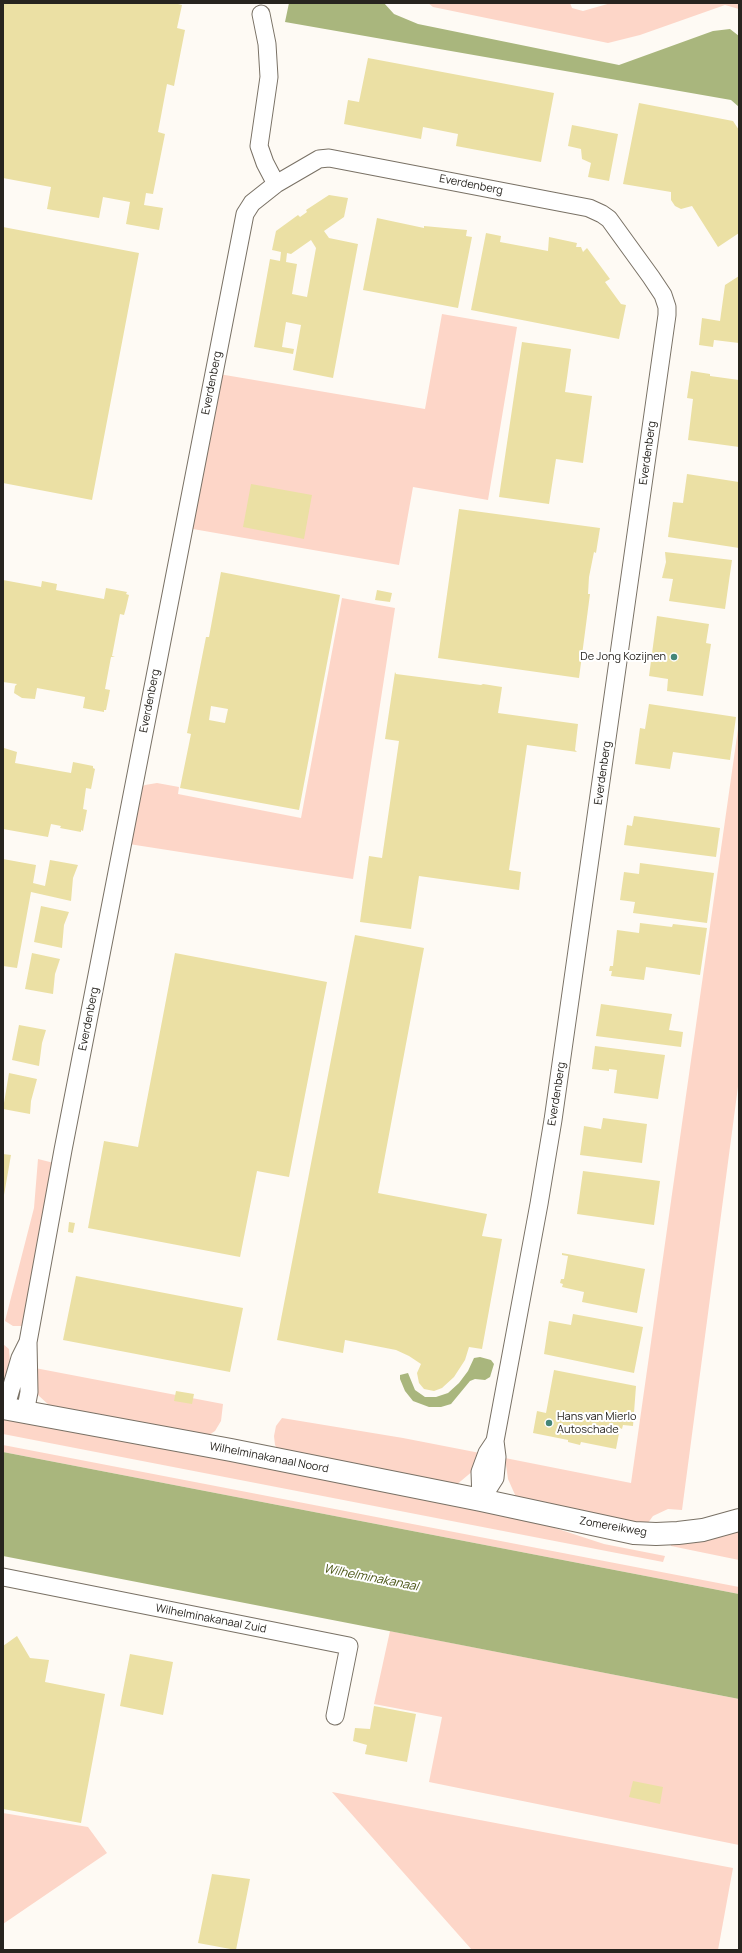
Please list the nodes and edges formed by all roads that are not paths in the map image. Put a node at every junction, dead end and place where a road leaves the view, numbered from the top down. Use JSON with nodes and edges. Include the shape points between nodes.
{"nodes":[{"id":1,"x":261,"y":14,"type":"dead end"},
{"id":2,"x":276,"y":184,"type":"junction"},
{"id":3,"x":11,"y":1410,"type":"edge"},
{"id":4,"x":481,"y":1500,"type":"junction"},
{"id":5,"x":534,"y":1511,"type":"joint"},
{"id":6,"x":739,"y":1520,"type":"edge"},
{"id":7,"x":3,"y":1577,"type":"edge"},
{"id":8,"x":335,"y":1716,"type":"dead end"}],
"edges":[{"from":1,"to":2,"type":"street","via":[[267,44],[269,77],[260,146]]},
{"from":2,"to":3,"type":"street","name":"Everdenberg","via":[[252,203],[242,225],[28,1342],[20,1358]]},
{"from":2,"to":4,"type":"street","name":"Everdenberg","via":[[319,159],[329,158],[589,208],[609,219],[651,276],[667,307],[540,1204],[495,1441],[480,1472]]},
{"from":3,"to":4,"type":"street","name":"Wilhelminakanaal Noord","via":[[231,1450]]},
{"from":4,"to":5,"type":"street","name":"Wilhelminakanaal Noord"},
{"from":5,"to":6,"type":"street","name":"Zomereikweg","via":[[634,1533],[656,1534],[703,1530]]},
{"from":7,"to":8,"type":"street","name":"Wilhelminakanaal Zuid","via":[[349,1646]]}]}
